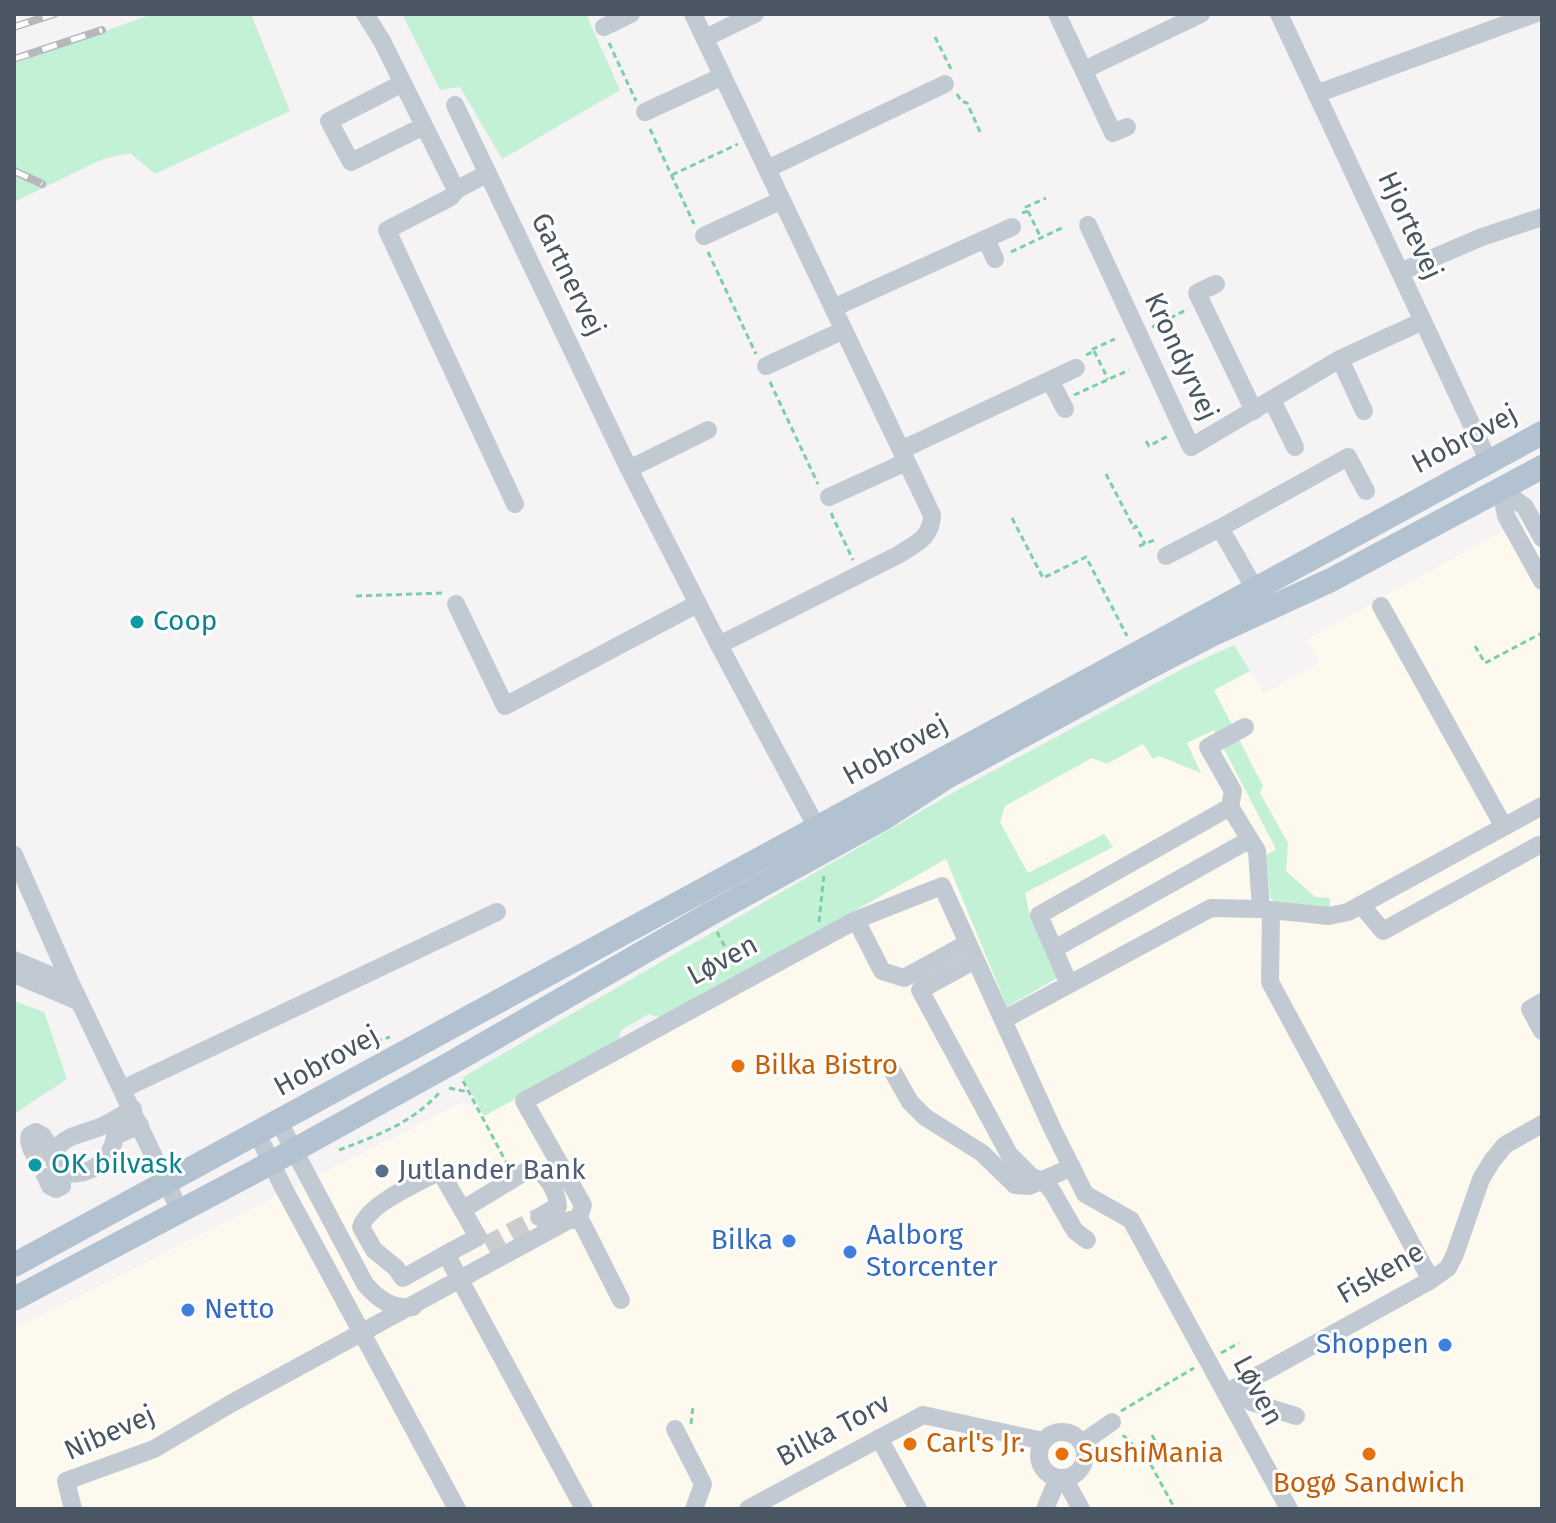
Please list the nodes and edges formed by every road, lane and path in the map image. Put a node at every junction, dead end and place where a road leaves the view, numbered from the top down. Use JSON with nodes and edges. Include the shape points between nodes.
{"nodes":[{"id":1,"x":365,"y":14,"type":"edge"},
{"id":2,"x":631,"y":14,"type":"edge"},
{"id":3,"x":693,"y":14,"type":"edge"},
{"id":4,"x":755,"y":14,"type":"edge"},
{"id":5,"x":1057,"y":14,"type":"edge"},
{"id":6,"x":1201,"y":14,"type":"edge"},
{"id":7,"x":1279,"y":14,"type":"edge"},
{"id":8,"x":1534,"y":14,"type":"edge"},
{"id":9,"x":1507,"y":18,"type":"edge"},
{"id":10,"x":604,"y":27,"type":"joint"},
{"id":11,"x":705,"y":38,"type":"junction"},
{"id":12,"x":1084,"y":70,"type":"junction"},
{"id":13,"x":723,"y":76,"type":"junction"},
{"id":14,"x":403,"y":83,"type":"junction"},
{"id":15,"x":945,"y":84,"type":"dead end"},
{"id":16,"x":1316,"y":94,"type":"junction"},
{"id":17,"x":921,"y":95,"type":"junction"},
{"id":18,"x":455,"y":105,"type":"dead end"},
{"id":19,"x":930,"y":113,"type":"dead end"},
{"id":20,"x":645,"y":116,"type":"junction"},
{"id":21,"x":424,"y":126,"type":"junction"},
{"id":22,"x":1127,"y":127,"type":"dead end"},
{"id":23,"x":752,"y":137,"type":"junction"},
{"id":24,"x":767,"y":169,"type":"junction"},
{"id":25,"x":488,"y":173,"type":"junction"},
{"id":26,"x":672,"y":175,"type":"junction"},
{"id":27,"x":456,"y":190,"type":"junction"},
{"id":28,"x":1046,"y":198,"type":"dead end"},
{"id":29,"x":782,"y":200,"type":"junction"},
{"id":30,"x":1028,"y":211,"type":"junction"},
{"id":31,"x":1542,"y":217,"type":"edge"},
{"id":32,"x":1088,"y":225,"type":"dead end"},
{"id":33,"x":1012,"y":227,"type":"joint"},
{"id":34,"x":1062,"y":228,"type":"dead end"},
{"id":35,"x":702,"y":238,"type":"junction"},
{"id":36,"x":1041,"y":238,"type":"junction"},
{"id":37,"x":986,"y":239,"type":"junction"},
{"id":38,"x":1001,"y":256,"type":"joint"},
{"id":39,"x":1400,"y":272,"type":"junction"},
{"id":40,"x":1216,"y":284,"type":"dead end"},
{"id":41,"x":1202,"y":303,"type":"junction"},
{"id":42,"x":833,"y":308,"type":"junction"},
{"id":43,"x":1423,"y":321,"type":"junction"},
{"id":44,"x":844,"y":330,"type":"junction"},
{"id":45,"x":1138,"y":334,"type":"junction"},
{"id":46,"x":1115,"y":339,"type":"dead end"},
{"id":47,"x":1094,"y":351,"type":"junction"},
{"id":48,"x":1340,"y":359,"type":"junction"},
{"id":49,"x":764,"y":367,"type":"junction"},
{"id":50,"x":1076,"y":368,"type":"joint"},
{"id":51,"x":1129,"y":370,"type":"dead end"},
{"id":52,"x":1108,"y":379,"type":"junction"},
{"id":53,"x":1050,"y":380,"type":"junction"},
{"id":54,"x":1272,"y":400,"type":"junction"},
{"id":55,"x":1065,"y":409,"type":"joint"},
{"id":56,"x":1254,"y":411,"type":"junction"},
{"id":57,"x":1364,"y":411,"type":"dead end"},
{"id":58,"x":1182,"y":429,"type":"junction"},
{"id":59,"x":708,"y":430,"type":"dead end"},
{"id":60,"x":1542,"y":433,"type":"edge"},
{"id":61,"x":1146,"y":441,"type":"dead end"},
{"id":62,"x":1295,"y":447,"type":"dead end"},
{"id":63,"x":904,"y":456,"type":"junction"},
{"id":64,"x":1489,"y":462,"type":"junction"},
{"id":65,"x":1542,"y":467,"type":"edge"},
{"id":66,"x":629,"y":469,"type":"junction"},
{"id":67,"x":1106,"y":474,"type":"dead end"},
{"id":68,"x":1501,"y":489,"type":"junction"},
{"id":69,"x":1366,"y":491,"type":"dead end"},
{"id":70,"x":826,"y":498,"type":"junction"},
{"id":71,"x":515,"y":504,"type":"dead end"},
{"id":72,"x":1012,"y":518,"type":"dead end"},
{"id":73,"x":1220,"y":528,"type":"junction"},
{"id":74,"x":1542,"y":538,"type":"edge"},
{"id":75,"x":1145,"y":544,"type":"junction"},
{"id":76,"x":1139,"y":546,"type":"dead end"},
{"id":77,"x":1162,"y":547,"type":"joint"},
{"id":78,"x":860,"y":575,"type":"junction"},
{"id":79,"x":1542,"y":581,"type":"edge"},
{"id":80,"x":1255,"y":589,"type":"junction"},
{"id":81,"x":356,"y":596,"type":"dead end"},
{"id":82,"x":456,"y":604,"type":"joint"},
{"id":83,"x":697,"y":604,"type":"junction"},
{"id":84,"x":1381,"y":606,"type":"dead end"},
{"id":85,"x":1542,"y":633,"type":"edge"},
{"id":86,"x":719,"y":645,"type":"junction"},
{"id":87,"x":1475,"y":646,"type":"dead end"},
{"id":88,"x":1136,"y":654,"type":"junction"},
{"id":89,"x":1245,"y":727,"type":"dead end"},
{"id":90,"x":1230,"y":807,"type":"junction"},
{"id":91,"x":1542,"y":809,"type":"edge"},
{"id":92,"x":1523,"y":817,"type":"junction"},
{"id":93,"x":1504,"y":827,"type":"junction"},
{"id":94,"x":823,"y":838,"type":"junction"},
{"id":95,"x":1249,"y":840,"type":"junction"},
{"id":96,"x":1541,"y":847,"type":"edge"},
{"id":97,"x":14,"y":855,"type":"edge"},
{"id":98,"x":1361,"y":905,"type":"junction"},
{"id":99,"x":1266,"y":910,"type":"junction"},
{"id":100,"x":497,"y":912,"type":"dead end"},
{"id":101,"x":708,"y":915,"type":"junction"},
{"id":102,"x":856,"y":920,"type":"junction"},
{"id":103,"x":816,"y":942,"type":"junction"},
{"id":104,"x":1054,"y":949,"type":"junction"},
{"id":105,"x":972,"y":952,"type":"junction"},
{"id":106,"x":14,"y":960,"type":"edge"},
{"id":107,"x":14,"y":974,"type":"edge"},
{"id":108,"x":744,"y":981,"type":"junction"},
{"id":109,"x":71,"y":984,"type":"junction"},
{"id":110,"x":1069,"y":984,"type":"junction"},
{"id":111,"x":80,"y":1002,"type":"junction"},
{"id":112,"x":1542,"y":1002,"type":"edge"},
{"id":113,"x":1003,"y":1020,"type":"junction"},
{"id":114,"x":1542,"y":1031,"type":"edge"},
{"id":115,"x":453,"y":1062,"type":"junction"},
{"id":116,"x":889,"y":1065,"type":"dead end"},
{"id":117,"x":445,"y":1087,"type":"dead end"},
{"id":118,"x":123,"y":1089,"type":"junction"},
{"id":119,"x":469,"y":1092,"type":"junction"},
{"id":120,"x":136,"y":1117,"type":"junction"},
{"id":121,"x":1542,"y":1124,"type":"edge"},
{"id":122,"x":268,"y":1128,"type":"junction"},
{"id":123,"x":106,"y":1132,"type":"junction"},
{"id":124,"x":491,"y":1134,"type":"dead end"},
{"id":125,"x":31,"y":1148,"type":"dead end"},
{"id":126,"x":293,"y":1150,"type":"junction"},
{"id":127,"x":271,"y":1163,"type":"junction"},
{"id":128,"x":1072,"y":1167,"type":"junction"},
{"id":129,"x":55,"y":1170,"type":"junction"},
{"id":130,"x":1043,"y":1181,"type":"junction"},
{"id":131,"x":167,"y":1183,"type":"junction"},
{"id":132,"x":462,"y":1210,"type":"junction"},
{"id":133,"x":180,"y":1211,"type":"junction"},
{"id":134,"x":539,"y":1217,"type":"tunnel mouth"},
{"id":135,"x":578,"y":1220,"type":"junction"},
{"id":136,"x":1087,"y":1240,"type":"dead end"},
{"id":137,"x":370,"y":1244,"type":"junction"},
{"id":138,"x":486,"y":1245,"type":"tunnel mouth"},
{"id":139,"x":352,"y":1262,"type":"junction"},
{"id":140,"x":14,"y":1265,"type":"edge"},
{"id":141,"x":453,"y":1266,"type":"junction"},
{"id":142,"x":331,"y":1274,"type":"junction"},
{"id":143,"x":1431,"y":1280,"type":"junction"},
{"id":144,"x":14,"y":1299,"type":"edge"},
{"id":145,"x":621,"y":1300,"type":"dead end"},
{"id":146,"x":413,"y":1307,"type":"junction"},
{"id":147,"x":363,"y":1333,"type":"junction"},
{"id":148,"x":1200,"y":1365,"type":"dead end"},
{"id":149,"x":1233,"y":1389,"type":"junction"},
{"id":150,"x":1296,"y":1416,"type":"dead end"},
{"id":151,"x":1112,"y":1422,"type":"junction"},
{"id":152,"x":675,"y":1429,"type":"dead end"},
{"id":153,"x":1152,"y":1435,"type":"dead end"},
{"id":154,"x":879,"y":1438,"type":"junction"},
{"id":155,"x":1043,"y":1441,"type":"junction"},
{"id":156,"x":1082,"y":1443,"type":"junction"},
{"id":157,"x":1162,"y":1453,"type":"dead end"},
{"id":158,"x":1061,"y":1478,"type":"junction"},
{"id":159,"x":73,"y":1509,"type":"edge"},
{"id":160,"x":457,"y":1509,"type":"edge"},
{"id":161,"x":584,"y":1509,"type":"edge"},
{"id":162,"x":694,"y":1509,"type":"edge"},
{"id":163,"x":748,"y":1509,"type":"edge"},
{"id":164,"x":918,"y":1509,"type":"edge"},
{"id":165,"x":1045,"y":1509,"type":"edge"},
{"id":166,"x":1081,"y":1509,"type":"edge"},
{"id":167,"x":1175,"y":1509,"type":"edge"},
{"id":168,"x":1289,"y":1509,"type":"edge"}],
"edges":[{"from":1,"to":14,"type":"street"},
{"from":2,"to":10,"type":"street"},
{"from":3,"to":11,"type":"street"},
{"from":4,"to":11,"type":"street"},
{"from":5,"to":12,"type":"street"},
{"from":6,"to":12,"type":"street"},
{"from":7,"to":16,"type":"street","name":"Hjortevej"},
{"from":8,"to":9,"type":"street"},
{"from":9,"to":16,"type":"street"},
{"from":10,"to":20,"type":"path"},
{"from":11,"to":13,"type":"street"},
{"from":12,"to":22,"type":"street","via":[[1113,133]]},
{"from":13,"to":20,"type":"street"},
{"from":13,"to":23,"type":"street"},
{"from":14,"to":21,"type":"street"},
{"from":14,"to":21,"type":"street","via":[[329,121],[351,162]]},
{"from":15,"to":17,"type":"street"},
{"from":16,"to":39,"type":"street","name":"Hjortevej"},
{"from":17,"to":19,"type":"street"},
{"from":17,"to":24,"type":"street"},
{"from":18,"to":25,"type":"street","name":"Gartnervej"},
{"from":20,"to":26,"type":"path"},
{"from":21,"to":27,"type":"street"},
{"from":23,"to":24,"type":"street"},
{"from":23,"to":26,"type":"path"},
{"from":24,"to":29,"type":"street"},
{"from":25,"to":27,"type":"street"},
{"from":25,"to":66,"type":"street","name":"Gartnervej"},
{"from":26,"to":35,"type":"path"},
{"from":27,"to":71,"type":"street","via":[[387,230]]},
{"from":28,"to":30,"type":"path","via":[[1026,207]]},
{"from":29,"to":35,"type":"street"},
{"from":29,"to":42,"type":"street"},
{"from":30,"to":33,"type":"path","via":[[1007,218]]},
{"from":30,"to":36,"type":"path"},
{"from":31,"to":39,"type":"street"},
{"from":32,"to":45,"type":"street","name":"Krondyrvej"},
{"from":33,"to":37,"type":"street"},
{"from":34,"to":36,"type":"path"},
{"from":35,"to":49,"type":"path"},
{"from":36,"to":38,"type":"path"},
{"from":37,"to":38,"type":"street"},
{"from":37,"to":42,"type":"street"},
{"from":39,"to":43,"type":"street","name":"Hjortevej"},
{"from":40,"to":41,"type":"street","name":"Krondyrvej","via":[[1197,293]]},
{"from":41,"to":45,"type":"path"},
{"from":41,"to":56,"type":"street","name":"Krondyrvej"},
{"from":42,"to":44,"type":"street"},
{"from":43,"to":48,"type":"street","name":"Krondyrvej"},
{"from":43,"to":64,"type":"street","name":"Hjortevej"},
{"from":44,"to":49,"type":"street"},
{"from":44,"to":63,"type":"street"},
{"from":45,"to":58,"type":"street","name":"Krondyrvej"},
{"from":46,"to":47,"type":"path"},
{"from":47,"to":50,"type":"path","via":[[1073,361]]},
{"from":47,"to":52,"type":"path"},
{"from":48,"to":54,"type":"street","name":"Krondyrvej"},
{"from":48,"to":57,"type":"street"},
{"from":49,"to":70,"type":"path"},
{"from":50,"to":53,"type":"street"},
{"from":51,"to":52,"type":"path"},
{"from":52,"to":55,"type":"path","via":[[1071,397]]},
{"from":53,"to":55,"type":"street"},
{"from":53,"to":63,"type":"street"},
{"from":54,"to":56,"type":"street","name":"Krondyrvej"},
{"from":54,"to":62,"type":"street"},
{"from":56,"to":58,"type":"street","name":"Krondyrvej","via":[[1191,447]]},
{"from":58,"to":61,"type":"path","via":[[1149,446]]},
{"from":59,"to":66,"type":"street"},
{"from":60,"to":64,"type":"main road","name":"Hobrovej"},
{"from":63,"to":70,"type":"street"},
{"from":63,"to":78,"type":"street","via":[[932,515],[931,528],[898,555]]},
{"from":64,"to":68,"type":"main road"},
{"from":64,"to":80,"type":"main road","name":"Hobrovej"},
{"from":65,"to":68,"type":"main road","name":"Hobrovej"},
{"from":66,"to":83,"type":"street","name":"Gartnervej"},
{"from":67,"to":75,"type":"path"},
{"from":68,"to":74,"type":"street","via":[[1525,507]]},
{"from":68,"to":79,"type":"street","via":[[1506,516]]},
{"from":68,"to":94,"type":"main road","name":"Hobrovej"},
{"from":69,"to":73,"type":"street","via":[[1348,457]]},
{"from":70,"to":78,"type":"path"},
{"from":72,"to":88,"type":"path","via":[[1043,578],[1086,557]]},
{"from":73,"to":77,"type":"street"},
{"from":73,"to":80,"type":"street"},
{"from":75,"to":76,"type":"path"},
{"from":75,"to":77,"type":"path"},
{"from":78,"to":86,"type":"street"},
{"from":80,"to":88,"type":"main road","name":"Hobrovej"},
{"from":81,"to":82,"type":"path","via":[[451,593]]},
{"from":82,"to":83,"type":"street","via":[[505,706]]},
{"from":83,"to":86,"type":"street","name":"Gartnervej"},
{"from":84,"to":93,"type":"street"},
{"from":85,"to":87,"type":"path","via":[[1485,663]]},
{"from":86,"to":94,"type":"street","name":"Gartnervej"},
{"from":88,"to":94,"type":"main road","name":"Hobrovej"},
{"from":89,"to":90,"type":"street","via":[[1208,747],[1233,791]]},
{"from":90,"to":95,"type":"street"},
{"from":90,"to":104,"type":"street","via":[[1039,915]]},
{"from":91,"to":92,"type":"street"},
{"from":92,"to":93,"type":"street"},
{"from":92,"to":96,"type":"street"},
{"from":93,"to":98,"type":"street"},
{"from":94,"to":101,"type":"main road","name":"Hobrovej"},
{"from":94,"to":103,"type":"path"},
{"from":94,"to":122,"type":"main road","name":"Hobrovej"},
{"from":95,"to":99,"type":"street","via":[[1257,851]]},
{"from":95,"to":104,"type":"street"},
{"from":96,"to":98,"type":"street","via":[[1383,931]]},
{"from":97,"to":109,"type":"street"},
{"from":98,"to":99,"type":"street","via":[[1329,916]]},
{"from":99,"to":110,"type":"street","via":[[1211,908]]},
{"from":99,"to":143,"type":"street","via":[[1270,982]]},
{"from":100,"to":118,"type":"street","via":[[197,1044]]},
{"from":101,"to":108,"type":"path"},
{"from":101,"to":115,"type":"main road","name":"Hobrovej"},
{"from":102,"to":103,"type":"street","name":"Løven"},
{"from":102,"to":105,"type":"street","via":[[882,971],[904,978]]},
{"from":102,"to":105,"type":"street","name":"Løven","via":[[942,886]]},
{"from":103,"to":108,"type":"street","name":"Løven"},
{"from":104,"to":110,"type":"street"},
{"from":105,"to":113,"type":"street","name":"Løven"},
{"from":105,"to":130,"type":"street","via":[[920,990],[1009,1154]]},
{"from":106,"to":109,"type":"street"},
{"from":107,"to":111,"type":"street"},
{"from":108,"to":135,"type":"street","name":"Løven","via":[[524,1101],[583,1205]]},
{"from":109,"to":111,"type":"street"},
{"from":110,"to":113,"type":"street"},
{"from":111,"to":118,"type":"street"},
{"from":112,"to":114,"type":"street","via":[[1530,1009]]},
{"from":113,"to":128,"type":"street","name":"Løven"},
{"from":115,"to":119,"type":"path"},
{"from":115,"to":126,"type":"main road","name":"Hobrovej"},
{"from":116,"to":130,"type":"street","via":[[910,1102],[938,1127],[982,1153],[1015,1185]]},
{"from":117,"to":119,"type":"path"},
{"from":118,"to":120,"type":"street"},
{"from":119,"to":124,"type":"path"},
{"from":120,"to":123,"type":"street"},
{"from":120,"to":131,"type":"street"},
{"from":121,"to":143,"type":"street","name":"Fiskene","via":[[1505,1145],[1492,1161],[1448,1268]]},
{"from":122,"to":126,"type":"street","name":"Hobrovej"},
{"from":122,"to":127,"type":"street","name":"Hobrovej"},
{"from":122,"to":131,"type":"main road","name":"Hobrovej"},
{"from":123,"to":129,"type":"street","via":[[85,1131],[62,1143]]},
{"from":123,"to":129,"type":"street","via":[[112,1152],[106,1160],[80,1174]]},
{"from":125,"to":129,"type":"street","via":[[30,1135],[43,1136]]},
{"from":126,"to":127,"type":"main road","name":"Hobrovej"},
{"from":126,"to":139,"type":"street","name":"Hobrovej"},
{"from":127,"to":133,"type":"main road","name":"Hobrovej"},
{"from":127,"to":142,"type":"street","name":"Hobrovej"},
{"from":128,"to":130,"type":"street"},
{"from":128,"to":149,"type":"street","name":"Løven","via":[[1085,1194],[1131,1220]]},
{"from":130,"to":136,"type":"street","via":[[1075,1231]]},
{"from":131,"to":133,"type":"street"},
{"from":131,"to":140,"type":"main road","name":"Hobrovej"},
{"from":132,"to":134,"type":"street","via":[[531,1168],[547,1179],[558,1199],[558,1206]]},
{"from":132,"to":137,"type":"street","via":[[440,1171],[372,1211],[361,1227]]},
{"from":132,"to":141,"type":"street","via":[[478,1237]]},
{"from":133,"to":144,"type":"main road","name":"Hobrovej"},
{"from":135,"to":141,"type":"street"},
{"from":135,"to":145,"type":"street"},
{"from":137,"to":139,"type":"street"},
{"from":137,"to":141,"type":"street","via":[[403,1278]]},
{"from":138,"to":141,"type":"street"},
{"from":139,"to":142,"type":"street"},
{"from":139,"to":146,"type":"street","name":"Hobrovej","via":[[377,1298]]},
{"from":141,"to":146,"type":"street"},
{"from":141,"to":161,"type":"street"},
{"from":142,"to":147,"type":"street","name":"Hobrovej"},
{"from":143,"to":149,"type":"street","name":"Fiskene"},
{"from":146,"to":147,"type":"street"},
{"from":147,"to":159,"type":"street","name":"Nibevej","via":[[154,1449],[66,1481]]},
{"from":147,"to":160,"type":"street","name":"Hobrovej"},
{"from":148,"to":151,"type":"path","via":[[1118,1412]]},
{"from":149,"to":150,"type":"street","via":[[1251,1402]]},
{"from":149,"to":168,"type":"street","name":"Løven"},
{"from":151,"to":156,"type":"street"},
{"from":151,"to":167,"type":"path","via":[[1151,1465]]},
{"from":152,"to":162,"type":"street","via":[[703,1484]]},
{"from":153,"to":157,"type":"path"},
{"from":154,"to":155,"type":"street","name":"Bilka Torv","via":[[923,1415]]},
{"from":154,"to":163,"type":"street","name":"Bilka Torv"},
{"from":154,"to":164,"type":"street"},
{"from":155,"to":156,"type":"street","via":[[1062,1432]]},
{"from":155,"to":158,"type":"street","via":[[1040,1464],[1050,1476]]},
{"from":156,"to":158,"type":"street","via":[[1083,1465]]},
{"from":158,"to":165,"type":"street"},
{"from":158,"to":166,"type":"street"}]}
